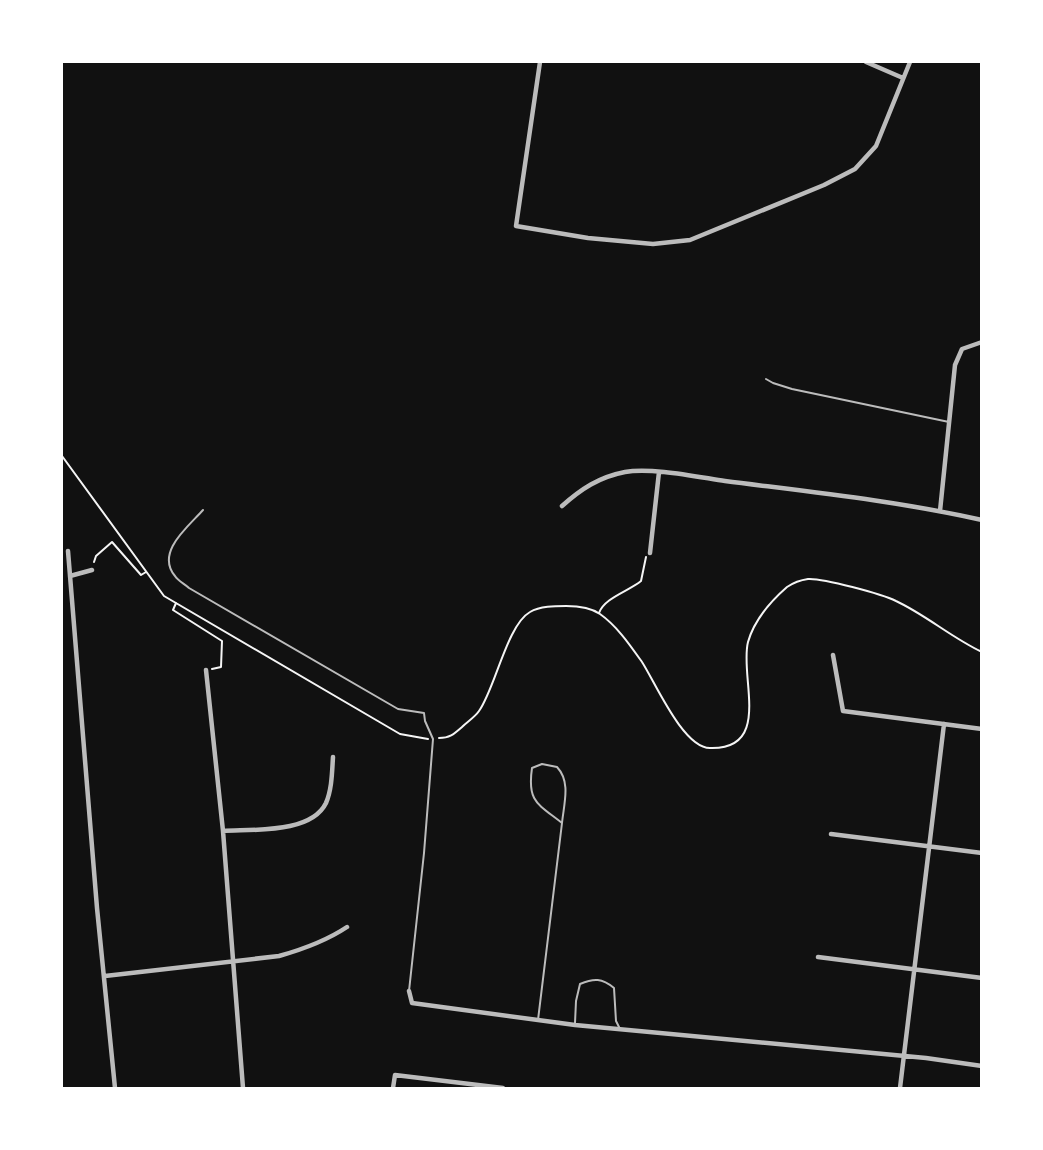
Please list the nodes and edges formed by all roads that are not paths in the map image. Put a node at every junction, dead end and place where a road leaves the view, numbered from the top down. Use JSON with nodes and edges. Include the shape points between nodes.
{"nodes":[{"id":1,"x":540,"y":62,"type":"edge"},
{"id":2,"x":866,"y":62,"type":"edge"},
{"id":3,"x":910,"y":62,"type":"edge"},
{"id":4,"x":903,"y":78,"type":"junction"},
{"id":5,"x":981,"y":342,"type":"edge"},
{"id":6,"x":766,"y":379,"type":"dead end"},
{"id":7,"x":949,"y":422,"type":"junction"},
{"id":8,"x":659,"y":472,"type":"junction"},
{"id":9,"x":562,"y":506,"type":"dead end"},
{"id":10,"x":204,"y":510,"type":"dead end"},
{"id":11,"x":940,"y":511,"type":"junction"},
{"id":12,"x":981,"y":520,"type":"edge"},
{"id":13,"x":68,"y":550,"type":"dead end"},
{"id":14,"x":650,"y":553,"type":"road end"},
{"id":15,"x":92,"y":570,"type":"road end"},
{"id":16,"x":70,"y":576,"type":"junction"},
{"id":17,"x":833,"y":655,"type":"dead end"},
{"id":18,"x":206,"y":670,"type":"road end"},
{"id":19,"x":944,"y":724,"type":"junction"},
{"id":20,"x":981,"y":729,"type":"edge"},
{"id":21,"x":333,"y":757,"type":"dead end"},
{"id":22,"x":562,"y":823,"type":"junction"},
{"id":23,"x":223,"y":831,"type":"junction"},
{"id":24,"x":831,"y":834,"type":"dead end"},
{"id":25,"x":929,"y":847,"type":"junction"},
{"id":26,"x":981,"y":853,"type":"edge"},
{"id":27,"x":347,"y":927,"type":"dead end"},
{"id":28,"x":818,"y":957,"type":"dead end"},
{"id":29,"x":234,"y":961,"type":"junction"},
{"id":30,"x":915,"y":969,"type":"junction"},
{"id":31,"x":105,"y":976,"type":"junction"},
{"id":32,"x":981,"y":978,"type":"edge"},
{"id":33,"x":409,"y":991,"type":"joint"},
{"id":34,"x":538,"y":1020,"type":"junction"},
{"id":35,"x":575,"y":1025,"type":"junction"},
{"id":36,"x":620,"y":1029,"type":"junction"},
{"id":37,"x":904,"y":1056,"type":"junction"},
{"id":38,"x":981,"y":1066,"type":"edge"},
{"id":39,"x":115,"y":1089,"type":"edge"},
{"id":40,"x":243,"y":1089,"type":"edge"},
{"id":41,"x":393,"y":1089,"type":"edge"},
{"id":42,"x":503,"y":1089,"type":"edge"},
{"id":43,"x":900,"y":1089,"type":"edge"}],
"edges":[{"from":1,"to":4,"type":"street","via":[[516,226],[652,244],[690,240],[855,169],[876,146]]},
{"from":2,"to":4,"type":"street"},
{"from":3,"to":4,"type":"street"},
{"from":5,"to":7,"type":"street","via":[[962,350],[955,365]]},
{"from":6,"to":7,"type":"lane","via":[[792,389]]},
{"from":7,"to":11,"type":"street"},
{"from":8,"to":9,"type":"street","via":[[626,471],[594,481]]},
{"from":8,"to":11,"type":"street"},
{"from":8,"to":14,"type":"street"},
{"from":10,"to":33,"type":"lane","via":[[174,543],[168,556],[175,577],[398,709],[424,713],[433,739]]},
{"from":11,"to":12,"type":"street"},
{"from":13,"to":16,"type":"street"},
{"from":15,"to":16,"type":"street"},
{"from":16,"to":31,"type":"street"},
{"from":17,"to":19,"type":"street","via":[[843,711]]},
{"from":18,"to":23,"type":"street"},
{"from":19,"to":20,"type":"street"},
{"from":19,"to":25,"type":"street"},
{"from":21,"to":23,"type":"street","via":[[325,805],[303,824]]},
{"from":22,"to":22,"type":"lane","via":[[531,795],[532,768],[542,764],[557,767],[564,775]]},
{"from":22,"to":34,"type":"lane"},
{"from":23,"to":29,"type":"street"},
{"from":24,"to":25,"type":"street"},
{"from":25,"to":26,"type":"street"},
{"from":25,"to":30,"type":"street"},
{"from":27,"to":29,"type":"street","via":[[303,950]]},
{"from":28,"to":30,"type":"street"},
{"from":29,"to":31,"type":"street"},
{"from":29,"to":40,"type":"street"},
{"from":30,"to":32,"type":"street"},
{"from":30,"to":37,"type":"street"},
{"from":31,"to":39,"type":"street"},
{"from":33,"to":34,"type":"street","via":[[412,1003]]},
{"from":34,"to":35,"type":"street"},
{"from":35,"to":36,"type":"street"},
{"from":35,"to":36,"type":"lane","via":[[580,984],[592,979],[605,980],[614,988]]},
{"from":36,"to":37,"type":"street"},
{"from":37,"to":38,"type":"street"},
{"from":37,"to":43,"type":"street"},
{"from":41,"to":42,"type":"street","via":[[395,1075]]}]}
